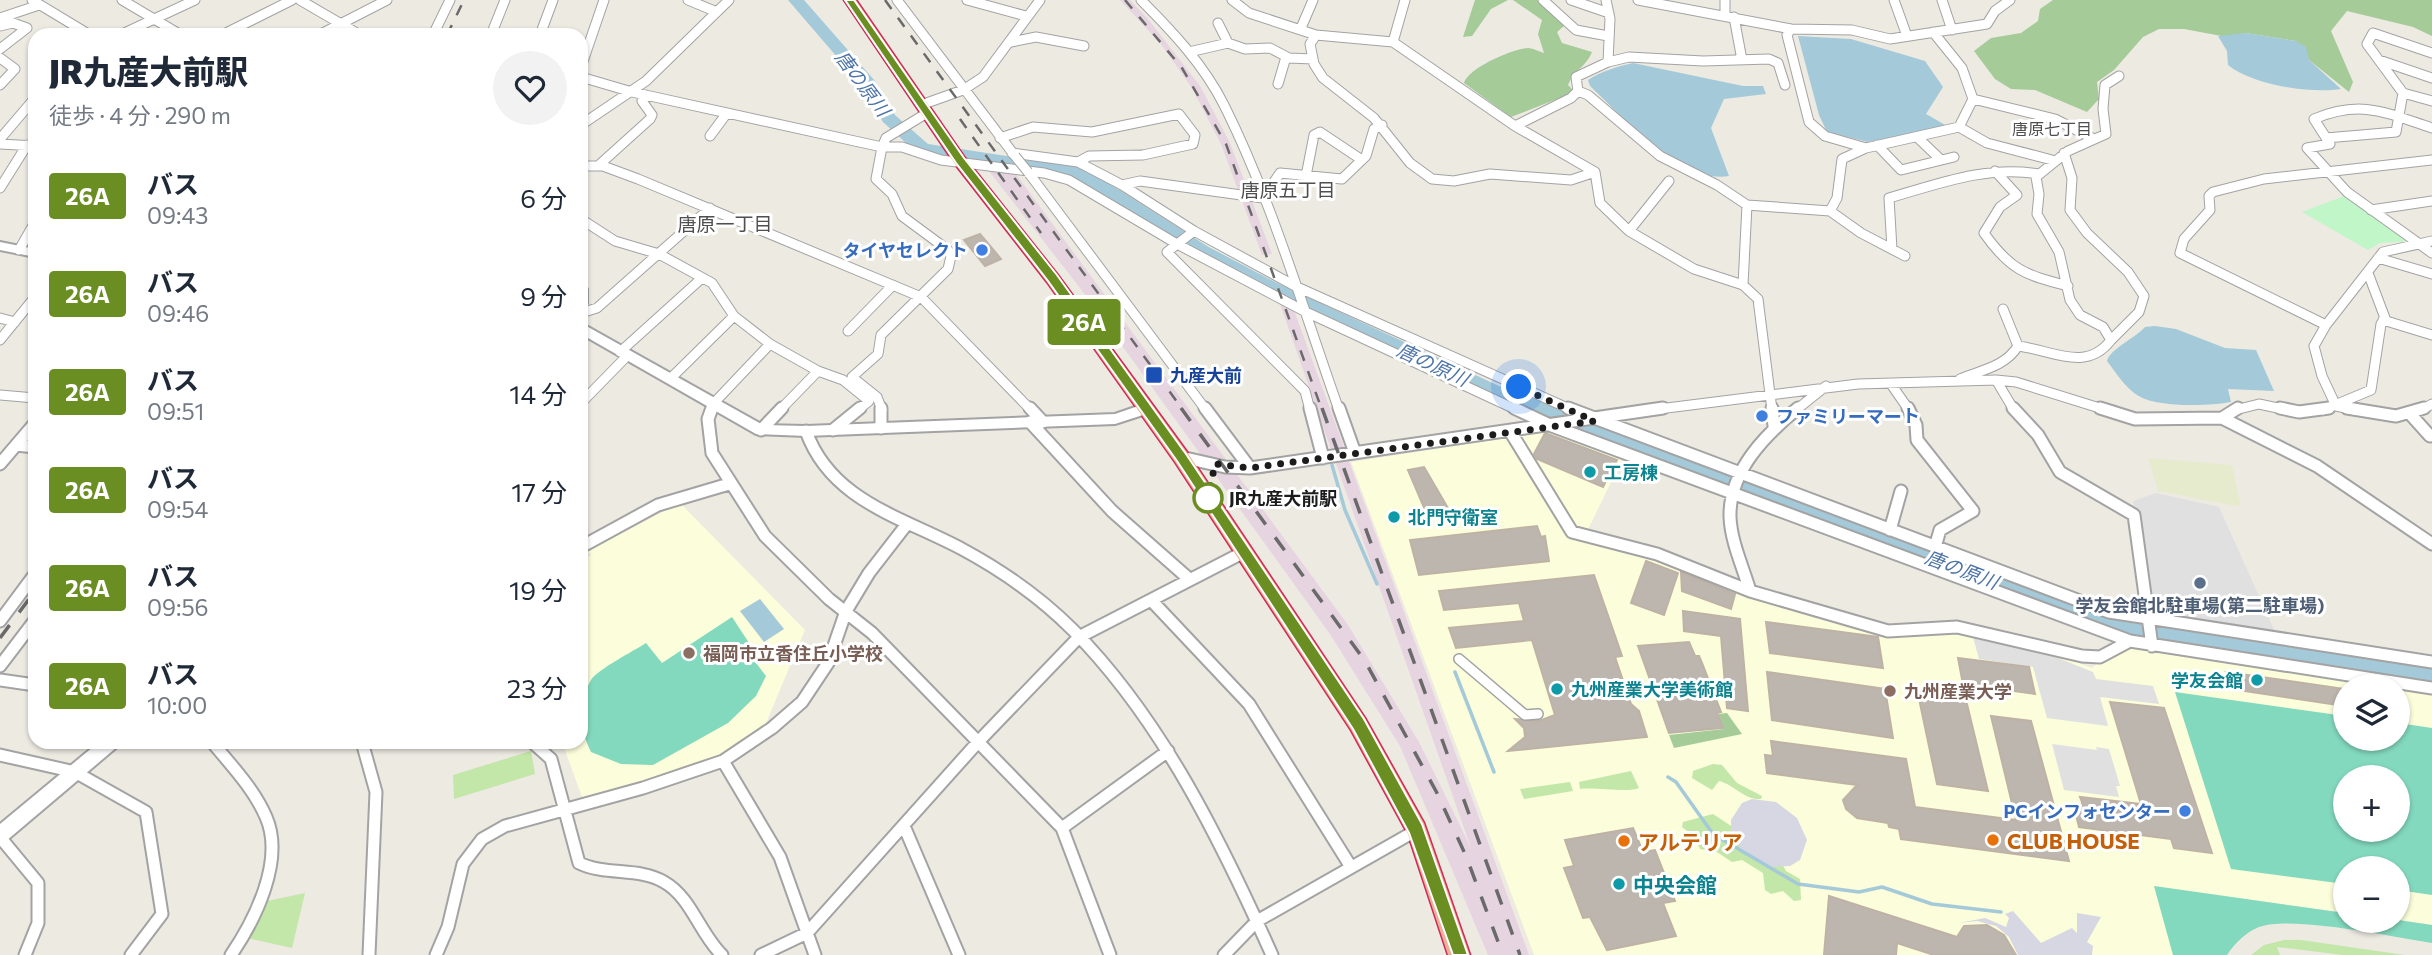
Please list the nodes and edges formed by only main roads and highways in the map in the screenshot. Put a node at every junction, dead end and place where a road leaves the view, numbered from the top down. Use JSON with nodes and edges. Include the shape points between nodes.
{"nodes":[{"id":1,"x":850,"y":0,"type":"edge"},
{"id":2,"x":1459,"y":955,"type":"edge"}],
"edges":[{"from":1,"to":2,"type":"highway","via":[[961,162],[1052,278],[1181,457],[1359,724],[1417,830]]}]}
